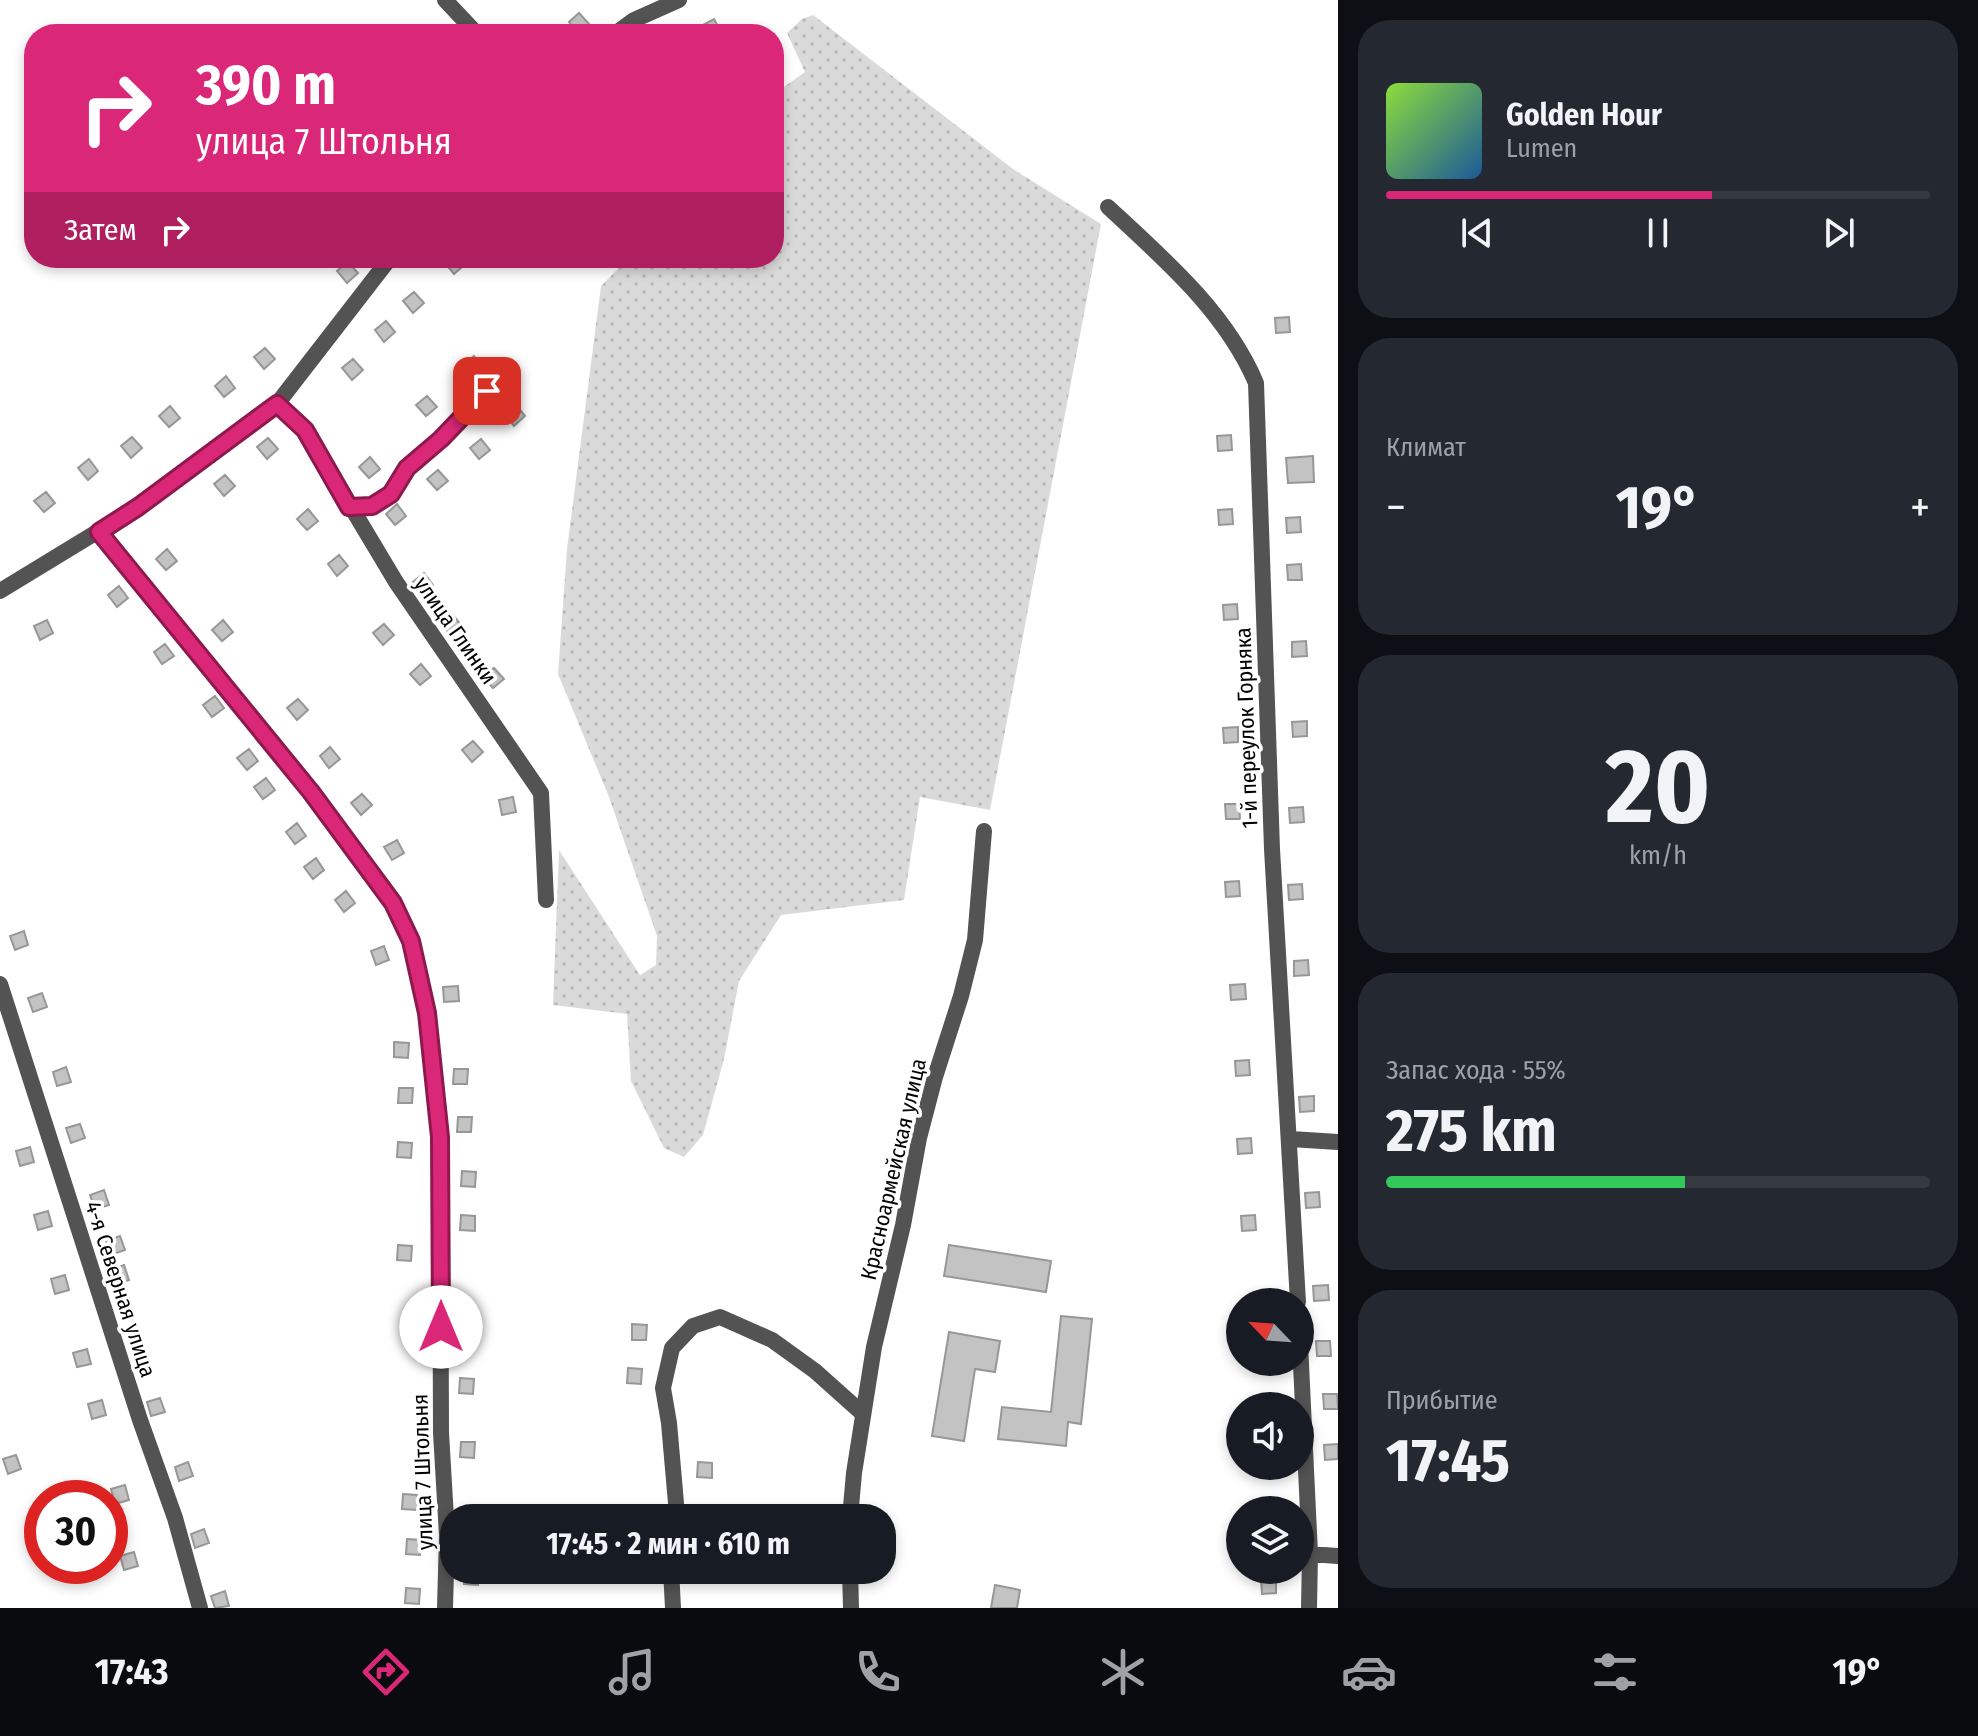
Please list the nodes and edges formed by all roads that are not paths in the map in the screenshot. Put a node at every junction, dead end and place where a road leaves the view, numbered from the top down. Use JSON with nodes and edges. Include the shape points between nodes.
{"nodes":[{"id":1,"x":445,"y":0,"type":"edge"},
{"id":2,"x":679,"y":0,"type":"edge"},
{"id":3,"x":468,"y":24,"type":"edge"},
{"id":4,"x":629,"y":24,"type":"edge"},
{"id":5,"x":1108,"y":207,"type":"dead end"},
{"id":6,"x":382,"y":268,"type":"edge"},
{"id":7,"x":487,"y":391,"type":"dead end"},
{"id":8,"x":277,"y":404,"type":"junction"},
{"id":9,"x":349,"y":507,"type":"junction"},
{"id":10,"x":99,"y":532,"type":"junction"},
{"id":11,"x":0,"y":591,"type":"edge"},
{"id":12,"x":984,"y":831,"type":"dead end"},
{"id":13,"x":546,"y":900,"type":"dead end"},
{"id":14,"x":0,"y":984,"type":"edge"},
{"id":15,"x":1291,"y":1139,"type":"junction"},
{"id":16,"x":1338,"y":1142,"type":"edge"},
{"id":17,"x":1297,"y":1288,"type":"edge"},
{"id":18,"x":1302,"y":1376,"type":"edge"},
{"id":19,"x":862,"y":1413,"type":"junction"},
{"id":20,"x":1307,"y":1496,"type":"edge"},
{"id":21,"x":674,"y":1504,"type":"edge"},
{"id":22,"x":852,"y":1504,"type":"edge"},
{"id":23,"x":1314,"y":1554,"type":"edge"},
{"id":24,"x":1338,"y":1556,"type":"edge"},
{"id":25,"x":672,"y":1584,"type":"edge"},
{"id":26,"x":850,"y":1584,"type":"edge"},
{"id":27,"x":1309,"y":1584,"type":"edge"},
{"id":28,"x":200,"y":1608,"type":"edge"},
{"id":29,"x":445,"y":1608,"type":"edge"},
{"id":30,"x":673,"y":1608,"type":"edge"},
{"id":31,"x":851,"y":1608,"type":"edge"},
{"id":32,"x":1309,"y":1608,"type":"edge"}],
"edges":[{"from":1,"to":3,"type":"street"},
{"from":2,"to":4,"type":"street"},
{"from":5,"to":15,"type":"street","name":"1-й переулок Горняка","via":[[1216,315],[1244,354],[1256,383],[1272,849]]},
{"from":6,"to":8,"type":"street"},
{"from":7,"to":9,"type":"street","via":[[407,468],[391,494],[372,506]]},
{"from":8,"to":9,"type":"street","name":"улица Глинки","via":[[305,430]]},
{"from":8,"to":10,"type":"street"},
{"from":9,"to":13,"type":"street","name":"улица Глинки","via":[[541,793]]},
{"from":10,"to":11,"type":"street"},
{"from":10,"to":29,"type":"street","name":"улица 7 Штольня","via":[[311,792],[393,903],[411,941],[427,1013],[440,1137]]},
{"from":12,"to":19,"type":"street","name":"Красноармейская улица","via":[[975,940],[919,1138]]},
{"from":14,"to":28,"type":"street","name":"4-я Северная улица"},
{"from":15,"to":16,"type":"street"},
{"from":15,"to":17,"type":"street","name":"1-й переулок Горняка"},
{"from":18,"to":20,"type":"street"},
{"from":19,"to":21,"type":"street","via":[[772,1340],[720,1317],[693,1326],[672,1348],[663,1388]]},
{"from":19,"to":22,"type":"street","name":"Красноармейская улица"},
{"from":23,"to":24,"type":"street"},
{"from":25,"to":30,"type":"street"},
{"from":26,"to":31,"type":"street"},
{"from":27,"to":32,"type":"street"}]}
